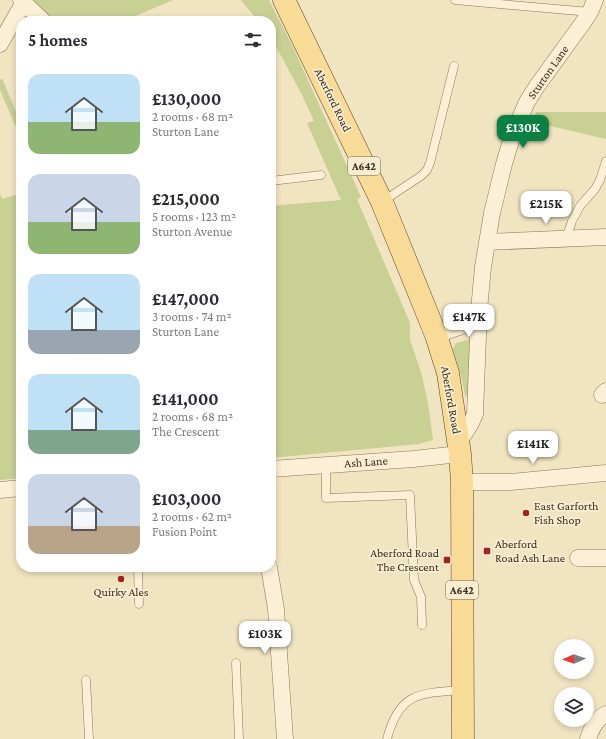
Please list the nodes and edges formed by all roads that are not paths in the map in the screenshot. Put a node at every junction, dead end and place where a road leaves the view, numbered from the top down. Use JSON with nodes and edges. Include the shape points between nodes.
{"nodes":[{"id":1,"x":284,"y":0,"type":"edge"},
{"id":2,"x":455,"y":0,"type":"edge"},
{"id":3,"x":22,"y":1,"type":"edge"},
{"id":4,"x":596,"y":6,"type":"edge"},
{"id":5,"x":37,"y":16,"type":"edge"},
{"id":6,"x":0,"y":44,"type":"edge"},
{"id":7,"x":454,"y":66,"type":"dead end"},
{"id":8,"x":606,"y":162,"type":"edge"},
{"id":9,"x":321,"y":175,"type":"dead end"},
{"id":10,"x":276,"y":180,"type":"edge"},
{"id":11,"x":382,"y":202,"type":"junction"},
{"id":12,"x":606,"y":237,"type":"edge"},
{"id":13,"x":566,"y":239,"type":"junction"},
{"id":14,"x":487,"y":242,"type":"junction"},
{"id":15,"x":479,"y":310,"type":"junction"},
{"id":16,"x":436,"y":335,"type":"junction"},
{"id":17,"x":459,"y":448,"type":"junction"},
{"id":18,"x":326,"y":465,"type":"junction"},
{"id":19,"x":276,"y":469,"type":"edge"},
{"id":20,"x":606,"y":474,"type":"edge"},
{"id":21,"x":462,"y":482,"type":"junction"},
{"id":22,"x":16,"y":488,"type":"edge"},
{"id":23,"x":0,"y":490,"type":"edge"},
{"id":24,"x":578,"y":558,"type":"dead end"},
{"id":25,"x":606,"y":558,"type":"edge"},
{"id":26,"x":138,"y":572,"type":"edge"},
{"id":27,"x":270,"y":572,"type":"edge"},
{"id":28,"x":139,"y":604,"type":"dead end"},
{"id":29,"x":422,"y":625,"type":"dead end"},
{"id":30,"x":236,"y":663,"type":"dead end"},
{"id":31,"x":86,"y":680,"type":"dead end"},
{"id":32,"x":463,"y":690,"type":"junction"},
{"id":33,"x":606,"y":714,"type":"edge"},
{"id":34,"x":89,"y":739,"type":"edge"},
{"id":35,"x":239,"y":739,"type":"edge"},
{"id":36,"x":285,"y":739,"type":"edge"},
{"id":37,"x":387,"y":739,"type":"edge"},
{"id":38,"x":463,"y":739,"type":"edge"},
{"id":39,"x":588,"y":739,"type":"edge"}],
"edges":[{"from":1,"to":11,"type":"main road","name":"Aberford Road","number":"A642"},
{"from":2,"to":4,"type":"lane"},
{"from":3,"to":5,"type":"street"},
{"from":3,"to":6,"type":"street"},
{"from":4,"to":14,"type":"street","name":"Sturton Lane","via":[[537,86],[520,117],[504,164]]},
{"from":7,"to":11,"type":"lane","via":[[427,170]]},
{"from":8,"to":13,"type":"lane","via":[[595,189],[580,206],[572,221]]},
{"from":9,"to":10,"type":"lane"},
{"from":11,"to":16,"type":"main road","name":"Aberford Road","number":"A642"},
{"from":12,"to":13,"type":"street"},
{"from":13,"to":14,"type":"street"},
{"from":14,"to":15,"type":"street","name":"Sturton Lane"},
{"from":15,"to":16,"type":"street","via":[[472,320],[462,326]]},
{"from":15,"to":17,"type":"street","name":"Sturton Lane","via":[[475,414]]},
{"from":16,"to":17,"type":"main road","name":"Aberford Road","number":"A642","via":[[448,373]]},
{"from":17,"to":18,"type":"street","name":"Ash Lane","via":[[414,458]]},
{"from":17,"to":21,"type":"main road","name":"Aberford Road","number":"A642"},
{"from":18,"to":19,"type":"street","name":"Ash Lane"},
{"from":18,"to":29,"type":"lane","via":[[326,498],[410,495],[414,580],[421,597]]},
{"from":20,"to":21,"type":"street","via":[[511,482]]},
{"from":21,"to":32,"type":"main road","name":"Aberford Road","number":"A642"},
{"from":22,"to":23,"type":"street"},
{"from":24,"to":25,"type":"street"},
{"from":26,"to":28,"type":"lane"},
{"from":27,"to":36,"type":"street","via":[[276,610]]},
{"from":30,"to":35,"type":"lane"},
{"from":31,"to":34,"type":"lane"},
{"from":32,"to":37,"type":"lane","via":[[431,692],[410,700],[401,707],[395,717]]},
{"from":32,"to":38,"type":"main road","name":"Aberford Road","number":"A642"},
{"from":33,"to":39,"type":"street","via":[[595,723]]}]}
